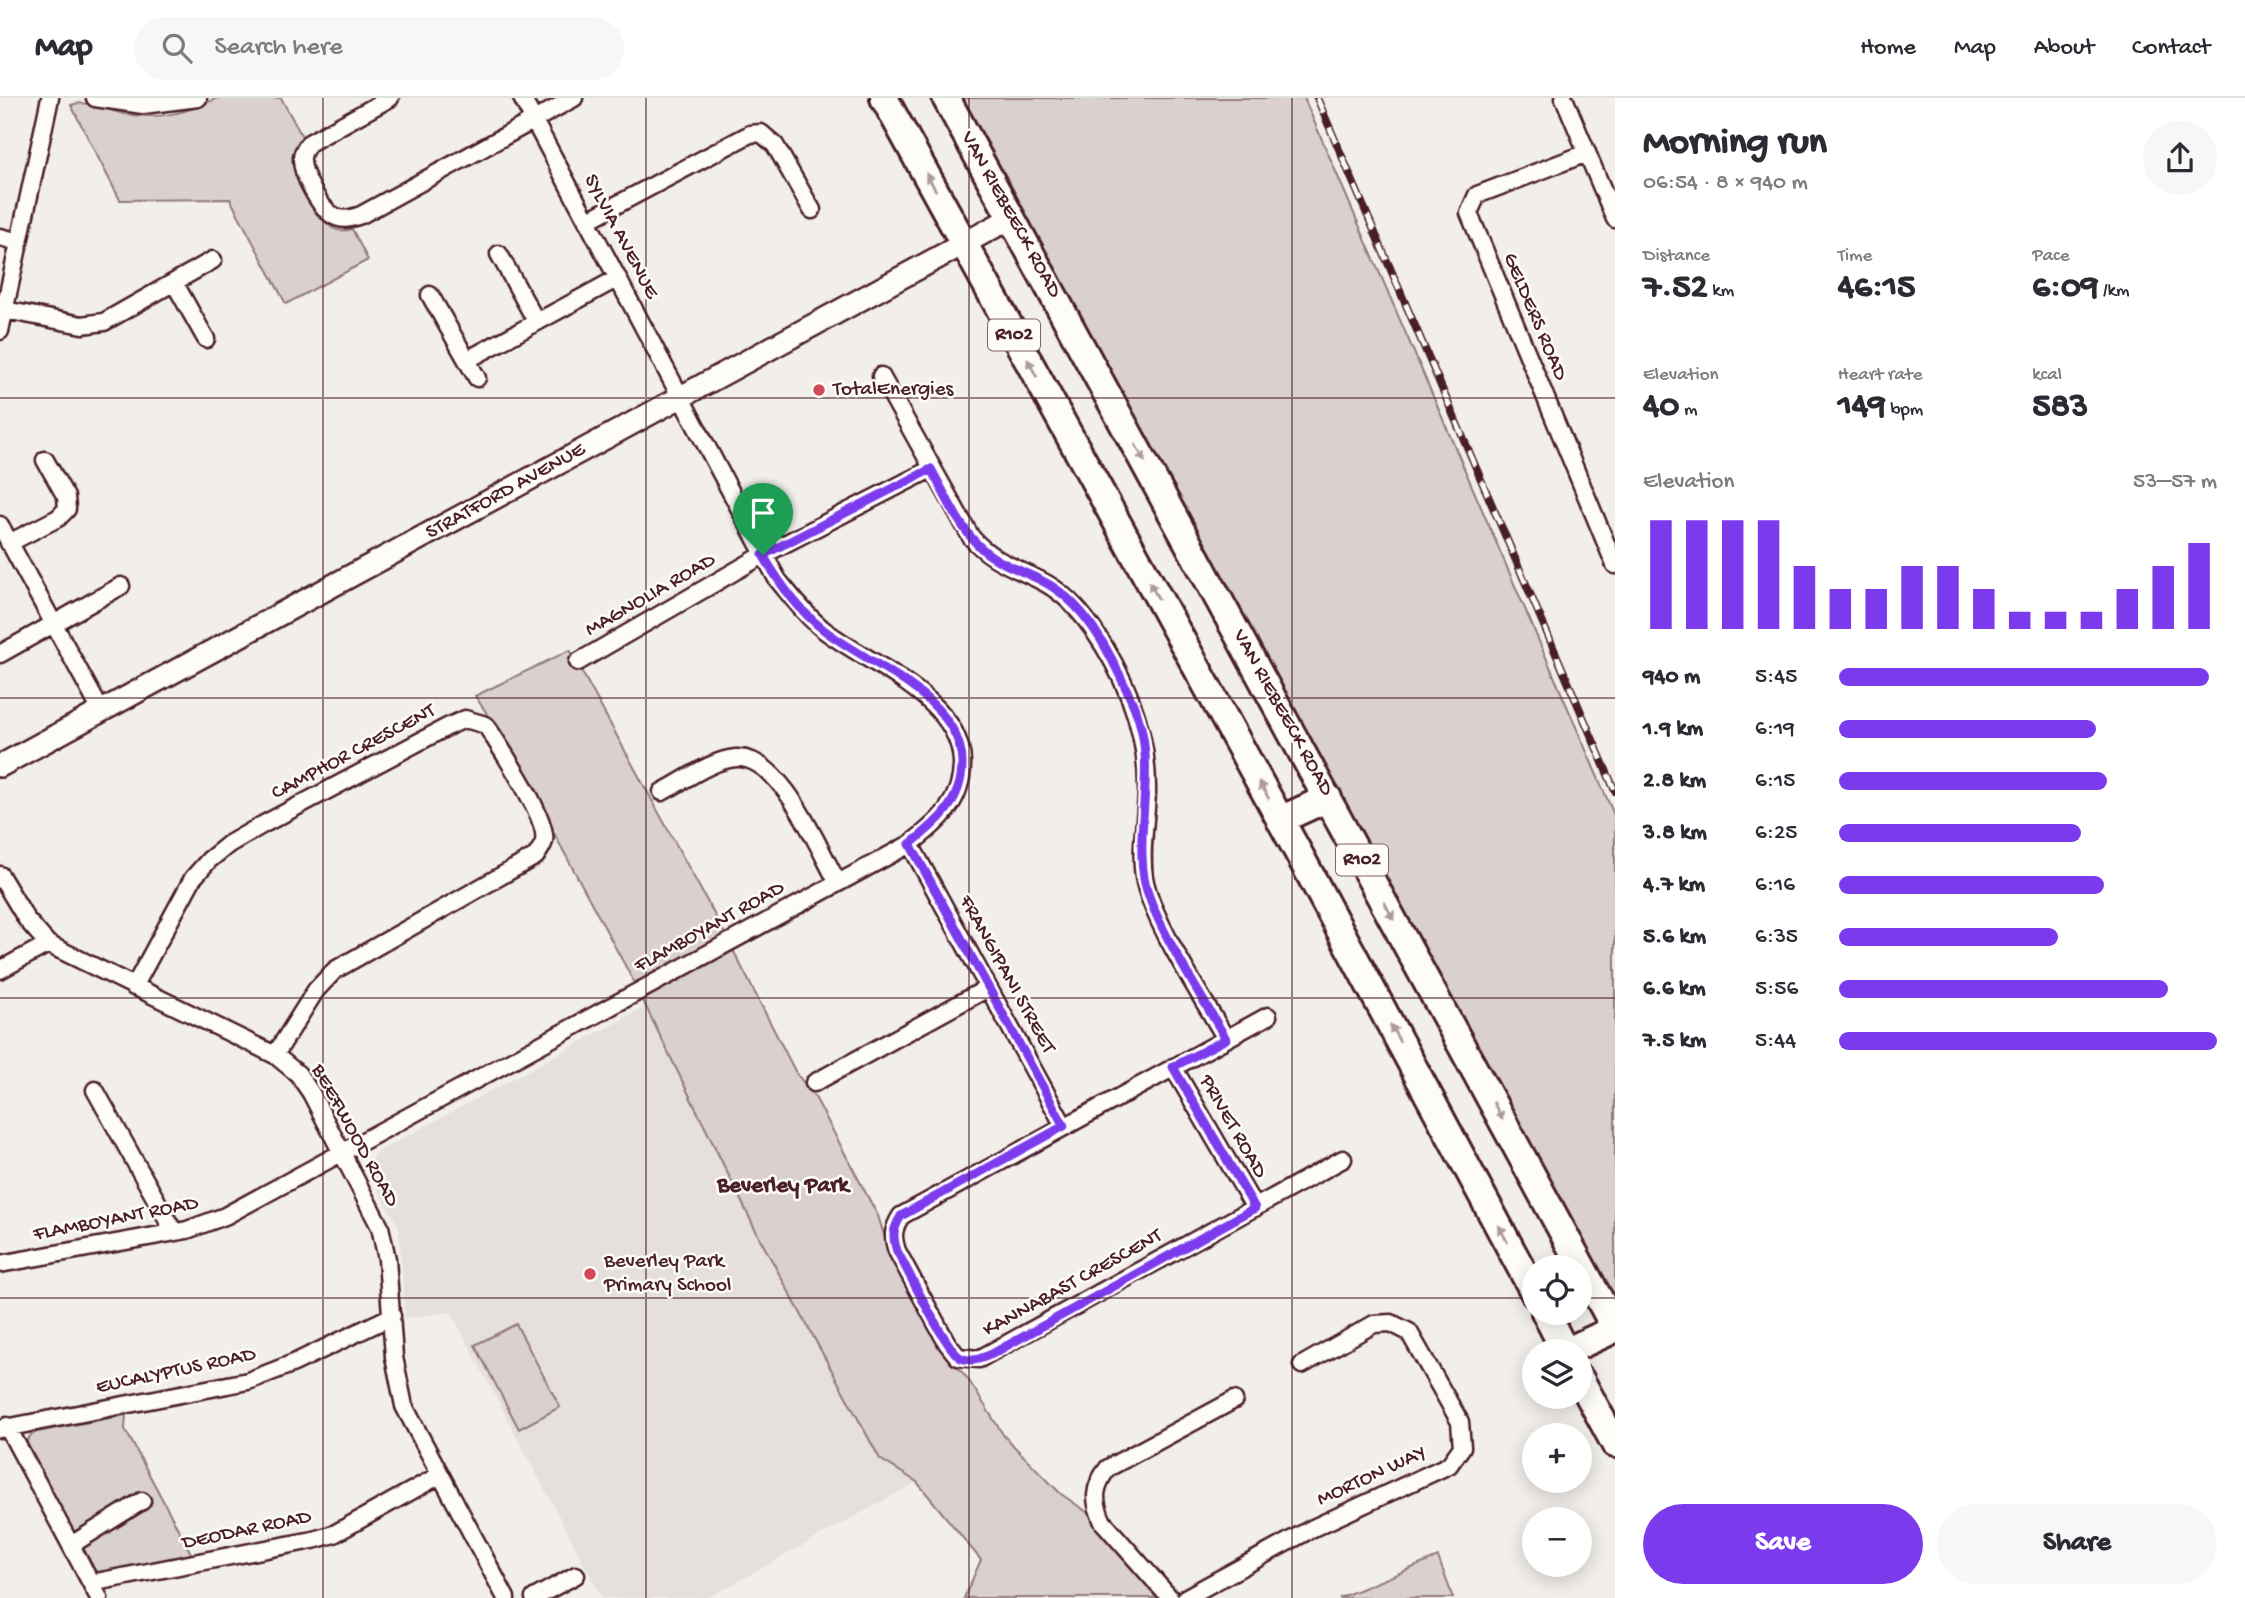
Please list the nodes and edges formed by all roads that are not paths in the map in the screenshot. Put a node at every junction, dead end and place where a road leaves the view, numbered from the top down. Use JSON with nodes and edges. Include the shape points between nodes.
{"nodes":[{"id":1,"x":50,"y":98,"type":"edge"},
{"id":2,"x":95,"y":98,"type":"edge"},
{"id":3,"x":390,"y":98,"type":"edge"},
{"id":4,"x":522,"y":98,"type":"edge"},
{"id":5,"x":574,"y":98,"type":"edge"},
{"id":6,"x":884,"y":98,"type":"edge"},
{"id":7,"x":946,"y":98,"type":"edge"},
{"id":8,"x":1564,"y":98,"type":"edge"},
{"id":9,"x":187,"y":99,"type":"edge"},
{"id":10,"x":534,"y":120,"type":"junction"},
{"id":11,"x":1587,"y":153,"type":"junction"},
{"id":12,"x":812,"y":210,"type":"dead end"},
{"id":13,"x":1011,"y":218,"type":"junction"},
{"id":14,"x":588,"y":219,"type":"junction"},
{"id":15,"x":1615,"y":219,"type":"edge"},
{"id":16,"x":0,"y":237,"type":"edge"},
{"id":17,"x":19,"y":242,"type":"junction"},
{"id":18,"x":964,"y":242,"type":"junction"},
{"id":19,"x":499,"y":254,"type":"dead end"},
{"id":20,"x":213,"y":260,"type":"dead end"},
{"id":21,"x":618,"y":278,"type":"junction"},
{"id":22,"x":175,"y":284,"type":"junction"},
{"id":23,"x":430,"y":295,"type":"dead end"},
{"id":24,"x":5,"y":310,"type":"junction"},
{"id":25,"x":536,"y":321,"type":"junction"},
{"id":26,"x":0,"y":331,"type":"edge"},
{"id":27,"x":206,"y":339,"type":"dead end"},
{"id":28,"x":467,"y":360,"type":"junction"},
{"id":29,"x":881,"y":376,"type":"dead end"},
{"id":30,"x":477,"y":378,"type":"dead end"},
{"id":31,"x":680,"y":396,"type":"junction"},
{"id":32,"x":46,"y":460,"type":"dead end"},
{"id":33,"x":931,"y":469,"type":"junction"},
{"id":34,"x":0,"y":525,"type":"edge"},
{"id":35,"x":9,"y":542,"type":"junction"},
{"id":36,"x":763,"y":555,"type":"junction"},
{"id":37,"x":1615,"y":565,"type":"edge"},
{"id":38,"x":121,"y":586,"type":"dead end"},
{"id":39,"x":53,"y":625,"type":"junction"},
{"id":40,"x":0,"y":654,"type":"edge"},
{"id":41,"x":578,"y":663,"type":"dead end"},
{"id":42,"x":101,"y":711,"type":"junction"},
{"id":43,"x":0,"y":766,"type":"edge"},
{"id":44,"x":662,"y":792,"type":"dead end"},
{"id":45,"x":1328,"y":798,"type":"junction"},
{"id":46,"x":1280,"y":820,"type":"junction"},
{"id":47,"x":910,"y":844,"type":"junction"},
{"id":48,"x":0,"y":875,"type":"edge"},
{"id":49,"x":838,"y":883,"type":"junction"},
{"id":50,"x":48,"y":944,"type":"junction"},
{"id":51,"x":0,"y":970,"type":"edge"},
{"id":52,"x":134,"y":987,"type":"junction"},
{"id":53,"x":988,"y":988,"type":"junction"},
{"id":54,"x":1268,"y":1016,"type":"dead end"},
{"id":55,"x":1226,"y":1039,"type":"junction"},
{"id":56,"x":275,"y":1055,"type":"junction"},
{"id":57,"x":1173,"y":1067,"type":"junction"},
{"id":58,"x":814,"y":1083,"type":"dead end"},
{"id":59,"x":95,"y":1090,"type":"dead end"},
{"id":60,"x":1064,"y":1126,"type":"junction"},
{"id":61,"x":342,"y":1152,"type":"junction"},
{"id":62,"x":1343,"y":1159,"type":"dead end"},
{"id":63,"x":1255,"y":1208,"type":"junction"},
{"id":64,"x":174,"y":1231,"type":"junction"},
{"id":65,"x":0,"y":1265,"type":"edge"},
{"id":66,"x":1522,"y":1270,"type":"edge"},
{"id":67,"x":392,"y":1315,"type":"junction"},
{"id":68,"x":1615,"y":1329,"type":"edge"},
{"id":69,"x":1592,"y":1339,"type":"edge"},
{"id":70,"x":1302,"y":1365,"type":"dead end"},
{"id":71,"x":1234,"y":1400,"type":"dead end"},
{"id":72,"x":1592,"y":1401,"type":"edge"},
{"id":73,"x":4,"y":1428,"type":"edge"},
{"id":74,"x":1615,"y":1444,"type":"edge"},
{"id":75,"x":440,"y":1475,"type":"junction"},
{"id":76,"x":142,"y":1501,"type":"dead end"},
{"id":77,"x":71,"y":1545,"type":"junction"},
{"id":78,"x":576,"y":1575,"type":"dead end"},
{"id":79,"x":91,"y":1583,"type":"junction"},
{"id":80,"x":99,"y":1598,"type":"edge"},
{"id":81,"x":506,"y":1598,"type":"edge"},
{"id":82,"x":534,"y":1598,"type":"edge"},
{"id":83,"x":1170,"y":1598,"type":"edge"},
{"id":84,"x":1185,"y":1598,"type":"edge"}],
"edges":[{"from":1,"to":17,"type":"street"},
{"from":2,"to":9,"type":"street","via":[[144,104]]},
{"from":3,"to":10,"type":"street","via":[[309,143],[303,152],[305,172],[333,216],[361,215]]},
{"from":4,"to":10,"type":"street","name":"SYLVIA AVENUE"},
{"from":5,"to":10,"type":"street"},
{"from":18,"to":6,"type":"main road","number":"R102","one_way":true},
{"from":7,"to":13,"type":"main road","name":"VAN RIEBEECK ROAD","number":"R102"},
{"from":8,"to":11,"type":"street"},
{"from":10,"to":14,"type":"street","name":"SYLVIA AVENUE"},
{"from":11,"to":15,"type":"street"},
{"from":11,"to":37,"type":"street","name":"GELDERS ROAD","via":[[1477,195],[1469,213]]},
{"from":12,"to":14,"type":"street","via":[[775,145],[761,134],[750,134]]},
{"from":13,"to":18,"type":"street","name":"STRATFORD AVENUE"},
{"from":13,"to":45,"type":"main road","name":"VAN RIEBEECK ROAD","number":"R102","one_way":true},
{"from":14,"to":21,"type":"street","name":"SYLVIA AVENUE"},
{"from":16,"to":17,"type":"street"},
{"from":17,"to":24,"type":"street"},
{"from":18,"to":31,"type":"street","name":"STRATFORD AVENUE"},
{"from":46,"to":18,"type":"main road","number":"R102","one_way":true},
{"from":19,"to":25,"type":"street"},
{"from":20,"to":22,"type":"street"},
{"from":21,"to":25,"type":"street"},
{"from":21,"to":31,"type":"street","name":"SYLVIA AVENUE"},
{"from":22,"to":24,"type":"street","via":[[92,324]]},
{"from":22,"to":27,"type":"street"},
{"from":23,"to":28,"type":"street"},
{"from":24,"to":26,"type":"street"},
{"from":25,"to":28,"type":"street"},
{"from":28,"to":30,"type":"street"},
{"from":29,"to":33,"type":"street"},
{"from":31,"to":36,"type":"street","name":"FLAMBOYANT ROAD"},
{"from":31,"to":42,"type":"street","name":"STRATFORD AVENUE"},
{"from":32,"to":35,"type":"street","via":[[66,497],[67,509]]},
{"from":33,"to":36,"type":"street","name":"MAGNOLIA ROAD"},
{"from":33,"to":55,"type":"street","via":[[977,544],[1007,566],[1068,598],[1095,631],[1118,673],[1138,718],[1147,758],[1143,861],[1147,892]]},
{"from":34,"to":35,"type":"street"},
{"from":35,"to":39,"type":"street"},
{"from":36,"to":41,"type":"street","name":"MAGNOLIA ROAD"},
{"from":36,"to":47,"type":"street","name":"FLAMBOYANT ROAD","via":[[798,605],[822,628],[923,696],[955,729],[961,746],[959,787],[939,822]]},
{"from":38,"to":39,"type":"street"},
{"from":39,"to":40,"type":"street"},
{"from":39,"to":42,"type":"street"},
{"from":42,"to":43,"type":"street","name":"STRATFORD AVENUE"},
{"from":44,"to":49,"type":"street","via":[[726,760],[748,758],[761,764],[787,793]]},
{"from":45,"to":46,"type":"main road"},
{"from":45,"to":68,"type":"main road","name":"VAN RIEBEECK ROAD","number":"R102","one_way":true},
{"from":66,"to":46,"type":"main road","number":"R102","one_way":true},
{"from":47,"to":49,"type":"street","name":"FLAMBOYANT ROAD"},
{"from":47,"to":53,"type":"street","name":"FRANGIPANI STREET"},
{"from":48,"to":50,"type":"street","name":"BEEFWOOD ROAD","via":[[27,920]]},
{"from":49,"to":61,"type":"street","name":"FLAMBOYANT ROAD"},
{"from":50,"to":51,"type":"street"},
{"from":50,"to":52,"type":"street","name":"BEEFWOOD ROAD"},
{"from":52,"to":56,"type":"street","name":"BEEFWOOD ROAD"},
{"from":52,"to":56,"type":"street","name":"CAMPHOR CRESCENT","via":[[193,878],[229,844],[449,726],[465,719],[486,725],[541,823],[544,843],[536,856],[335,970],[316,990]]},
{"from":53,"to":58,"type":"street"},
{"from":53,"to":60,"type":"street","name":"FRANGIPANI STREET"},
{"from":54,"to":55,"type":"street","name":"KANNABAST CRESCENT"},
{"from":55,"to":57,"type":"street","name":"KANNABAST CRESCENT"},
{"from":56,"to":61,"type":"street","name":"BEEFWOOD ROAD","via":[[305,1083]]},
{"from":57,"to":60,"type":"street","name":"KANNABAST CRESCENT"},
{"from":57,"to":63,"type":"street","name":"PRIVET ROAD"},
{"from":59,"to":64,"type":"street"},
{"from":60,"to":63,"type":"street","name":"KANNABAST CRESCENT","via":[[901,1216],[894,1227],[897,1251],[958,1357],[979,1359],[992,1354]]},
{"from":61,"to":64,"type":"street","name":"FLAMBOYANT ROAD","via":[[225,1216]]},
{"from":61,"to":67,"type":"street","name":"BEEFWOOD ROAD","via":[[380,1227]]},
{"from":62,"to":63,"type":"street","name":"KANNABAST CRESCENT"},
{"from":64,"to":65,"type":"street","name":"FLAMBOYANT ROAD"},
{"from":67,"to":73,"type":"street","name":"EUCALYPTUS ROAD","via":[[248,1381]]},
{"from":67,"to":75,"type":"street","name":"BEEFWOOD ROAD","via":[[394,1357],[404,1406]]},
{"from":68,"to":69,"type":"main road"},
{"from":70,"to":84,"type":"street","name":"MORTON WAY","via":[[1374,1324],[1391,1322],[1409,1332],[1460,1422],[1462,1447],[1449,1465],[1313,1528]]},
{"from":71,"to":83,"type":"street","via":[[1108,1468],[1099,1479],[1096,1507],[1103,1522]]},
{"from":72,"to":74,"type":"main road"},
{"from":73,"to":77,"type":"street"},
{"from":75,"to":79,"type":"street","name":"DEODAR ROAD","via":[[313,1541]]},
{"from":75,"to":81,"type":"street","name":"BEEFWOOD ROAD"},
{"from":76,"to":77,"type":"street"},
{"from":77,"to":79,"type":"street"},
{"from":78,"to":82,"type":"street"},
{"from":79,"to":80,"type":"street"}]}
